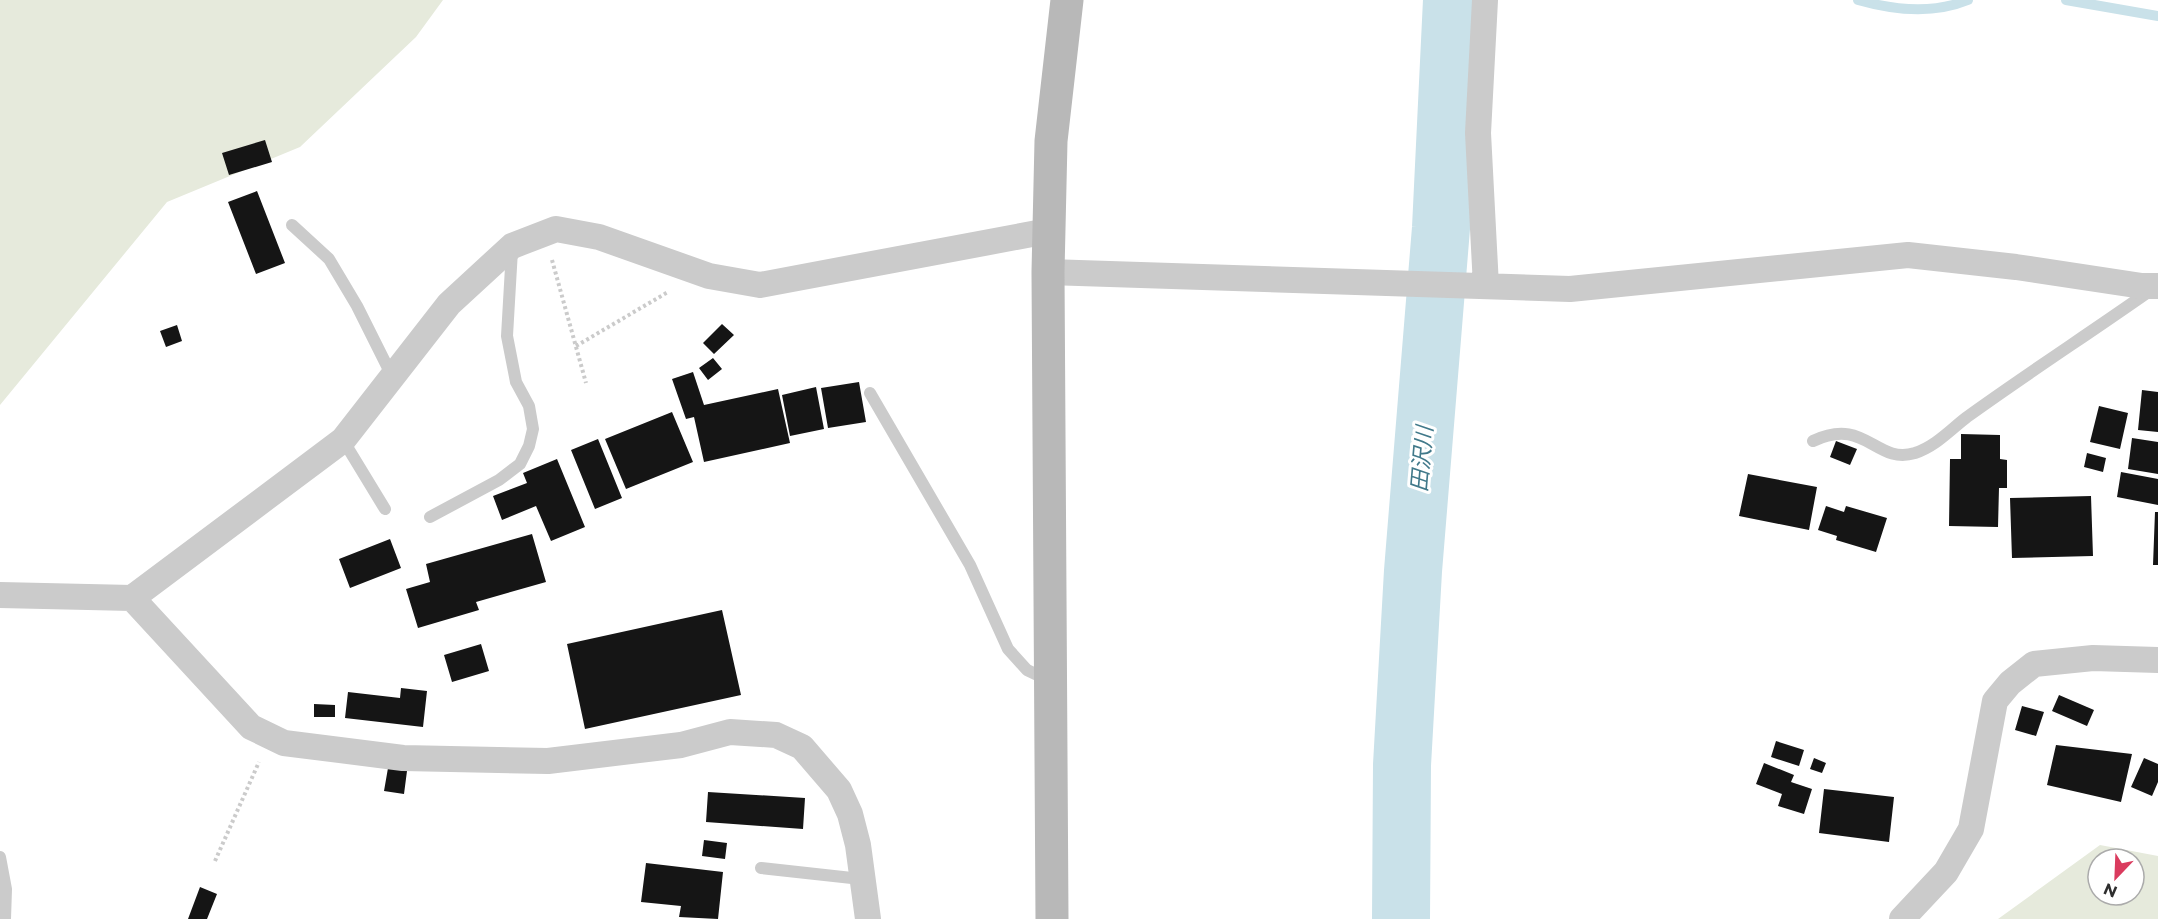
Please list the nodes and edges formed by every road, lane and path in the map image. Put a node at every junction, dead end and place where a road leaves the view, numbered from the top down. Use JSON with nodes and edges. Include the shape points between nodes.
{"nodes":[{"id":1,"x":1067,"y":0,"type":"edge"},
{"id":2,"x":1485,"y":0,"type":"edge"},
{"id":3,"x":292,"y":225,"type":"dead end"},
{"id":4,"x":1048,"y":231,"type":"junction"},
{"id":5,"x":544,"y":233,"type":"junction"},
{"id":6,"x":512,"y":246,"type":"junction"},
{"id":7,"x":1048,"y":272,"type":"junction"},
{"id":8,"x":699,"y":273,"type":"junction"},
{"id":9,"x":1486,"y":286,"type":"junction"},
{"id":10,"x":2158,"y":286,"type":"edge"},
{"id":11,"x":576,"y":346,"type":"junction"},
{"id":12,"x":392,"y":376,"type":"junction"},
{"id":13,"x":586,"y":383,"type":"dead end"},
{"id":14,"x":870,"y":393,"type":"dead end"},
{"id":15,"x":343,"y":440,"type":"junction"},
{"id":16,"x":1813,"y":441,"type":"dead end"},
{"id":17,"x":385,"y":509,"type":"dead end"},
{"id":18,"x":430,"y":517,"type":"dead end"},
{"id":19,"x":0,"y":595,"type":"edge"},
{"id":20,"x":132,"y":598,"type":"junction"},
{"id":21,"x":2158,"y":660,"type":"edge"},
{"id":22,"x":1050,"y":681,"type":"junction"},
{"id":23,"x":270,"y":736,"type":"junction"},
{"id":24,"x":0,"y":858,"type":"edge"},
{"id":25,"x":215,"y":861,"type":"dead end"},
{"id":26,"x":761,"y":868,"type":"dead end"},
{"id":27,"x":861,"y":879,"type":"junction"},
{"id":28,"x":5,"y":919,"type":"edge"},
{"id":29,"x":868,"y":919,"type":"edge"},
{"id":30,"x":1052,"y":919,"type":"edge"},
{"id":31,"x":1902,"y":919,"type":"edge"}],
"edges":[{"from":1,"to":4,"type":"street","via":[[1051,141]]},
{"from":2,"to":9,"type":"street","via":[[1478,133]]},
{"from":3,"to":12,"type":"lane","via":[[329,259]]},
{"from":4,"to":7,"type":"street"},
{"from":4,"to":8,"type":"street","via":[[760,285]]},
{"from":5,"to":6,"type":"street"},
{"from":5,"to":8,"type":"street","via":[[556,229],[599,237]]},
{"from":5,"to":11,"type":"path"},
{"from":6,"to":12,"type":"street","via":[[449,304]]},
{"from":6,"to":18,"type":"lane","via":[[507,336],[516,382],[529,406],[533,429],[529,446],[520,464],[499,480]]},
{"from":7,"to":9,"type":"street"},
{"from":7,"to":22,"type":"street"},
{"from":8,"to":11,"type":"path"},
{"from":9,"to":10,"type":"street","via":[[1570,289],[1908,255]]},
{"from":10,"to":16,"type":"lane","via":[[1967,417],[1932,446],[1913,454],[1896,454],[1845,432],[1830,433]]},
{"from":11,"to":13,"type":"path"},
{"from":12,"to":15,"type":"street"},
{"from":14,"to":22,"type":"lane","via":[[970,565],[1008,650],[1027,670]]},
{"from":15,"to":17,"type":"lane"},
{"from":15,"to":20,"type":"street"},
{"from":19,"to":20,"type":"street"},
{"from":20,"to":23,"type":"street","via":[[251,727]]},
{"from":21,"to":31,"type":"street","via":[[2093,658],[2034,664],[2010,683],[1995,701],[1971,829],[1946,872]]},
{"from":22,"to":30,"type":"street"},
{"from":23,"to":25,"type":"path"},
{"from":23,"to":27,"type":"street","via":[[284,743],[404,758],[548,761],[681,745],[730,732],[776,735],[802,747],[840,790],[858,845]]},
{"from":24,"to":28,"type":"lane","via":[[6,889]]},
{"from":26,"to":27,"type":"lane"},
{"from":27,"to":29,"type":"street"}]}
